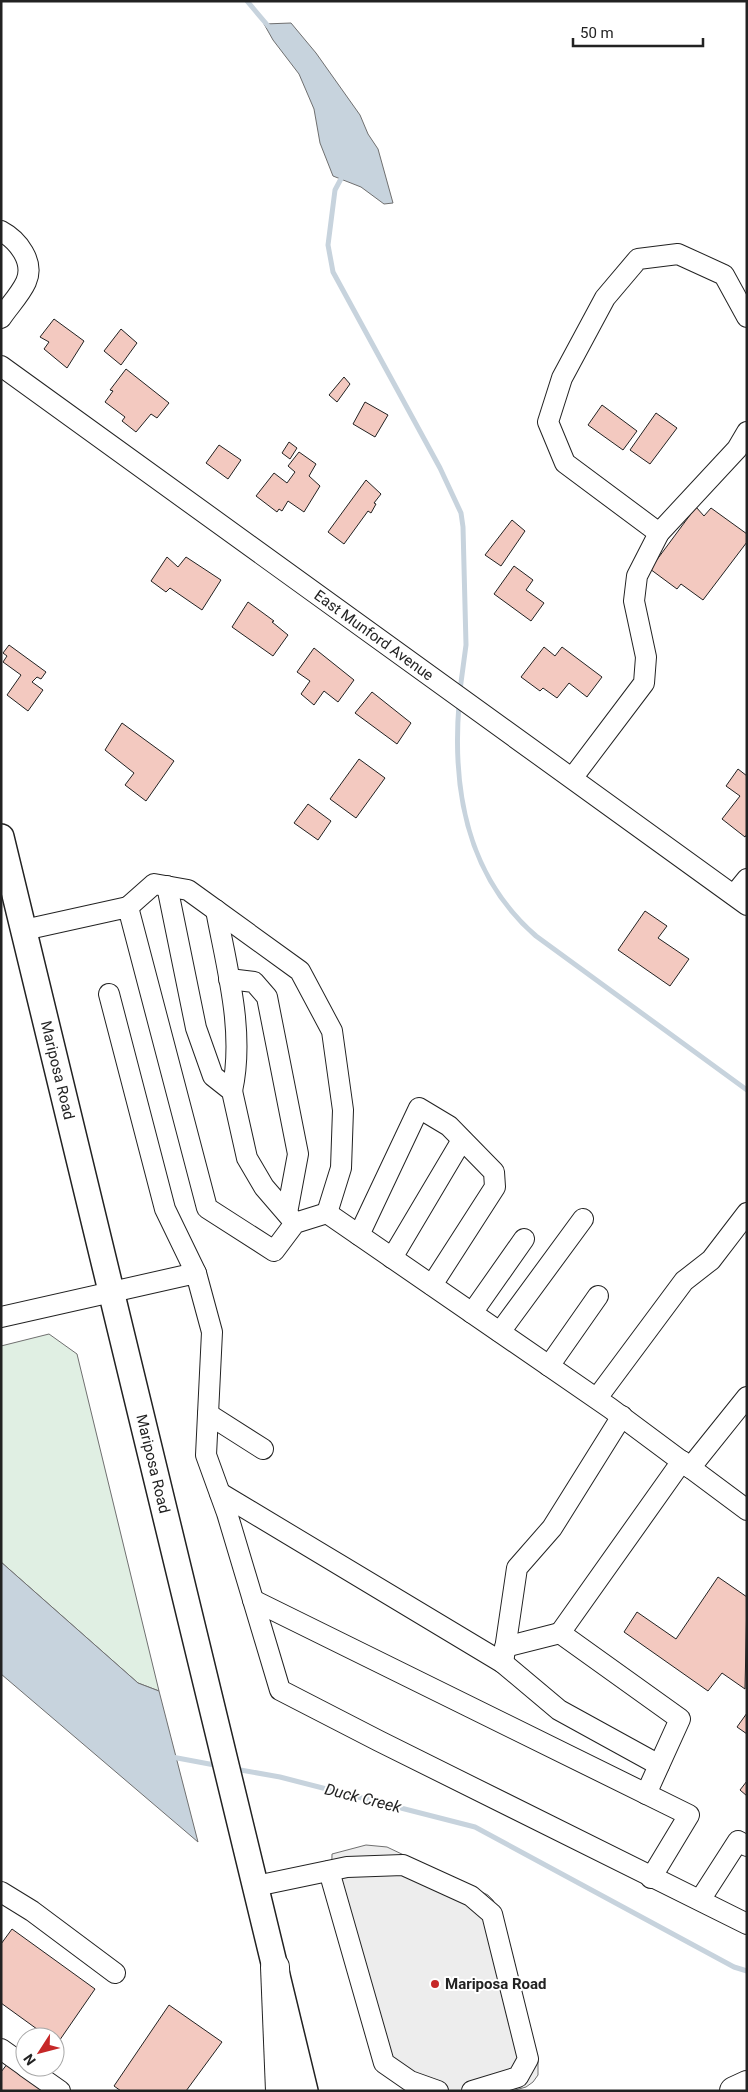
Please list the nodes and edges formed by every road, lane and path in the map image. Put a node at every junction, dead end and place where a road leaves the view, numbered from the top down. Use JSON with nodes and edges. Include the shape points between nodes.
{"nodes":[{"id":1,"x":1,"y":231,"type":"edge"},
{"id":2,"x":747,"y":317,"type":"edge"},
{"id":3,"x":1,"y":318,"type":"edge"},
{"id":4,"x":1,"y":366,"type":"edge"},
{"id":5,"x":747,"y":432,"type":"edge"},
{"id":6,"x":659,"y":534,"type":"junction"},
{"id":7,"x":572,"y":777,"type":"junction"},
{"id":8,"x":1,"y":837,"type":"edge"},
{"id":9,"x":747,"y":879,"type":"edge"},
{"id":10,"x":168,"y":886,"type":"junction"},
{"id":11,"x":740,"y":900,"type":"edge"},
{"id":12,"x":128,"y":907,"type":"junction"},
{"id":13,"x":216,"y":910,"type":"junction"},
{"id":14,"x":24,"y":930,"type":"junction"},
{"id":15,"x":229,"y":979,"type":"junction"},
{"id":16,"x":109,"y":994,"type":"dead end"},
{"id":17,"x":232,"y":1091,"type":"junction"},
{"id":18,"x":462,"y":1140,"type":"junction"},
{"id":19,"x":327,"y":1213,"type":"junction"},
{"id":20,"x":747,"y":1213,"type":"edge"},
{"id":21,"x":291,"y":1218,"type":"junction"},
{"id":22,"x":583,"y":1219,"type":"dead end"},
{"id":23,"x":359,"y":1235,"type":"junction"},
{"id":24,"x":524,"y":1238,"type":"dead end"},
{"id":25,"x":392,"y":1258,"type":"junction"},
{"id":26,"x":196,"y":1273,"type":"junction"},
{"id":27,"x":432,"y":1285,"type":"junction"},
{"id":28,"x":111,"y":1291,"type":"junction"},
{"id":29,"x":598,"y":1296,"type":"dead end"},
{"id":30,"x":472,"y":1313,"type":"junction"},
{"id":31,"x":1,"y":1317,"type":"edge"},
{"id":32,"x":500,"y":1332,"type":"junction"},
{"id":33,"x":550,"y":1366,"type":"junction"},
{"id":34,"x":596,"y":1398,"type":"junction"},
{"id":35,"x":747,"y":1398,"type":"edge"},
{"id":36,"x":208,"y":1414,"type":"junction"},
{"id":37,"x":622,"y":1416,"type":"junction"},
{"id":38,"x":263,"y":1450,"type":"dead end"},
{"id":39,"x":686,"y":1465,"type":"junction"},
{"id":40,"x":220,"y":1493,"type":"junction"},
{"id":41,"x":747,"y":1510,"type":"edge"},
{"id":42,"x":253,"y":1600,"type":"junction"},
{"id":43,"x":560,"y":1633,"type":"junction"},
{"id":44,"x":504,"y":1655,"type":"junction"},
{"id":45,"x":659,"y":1765,"type":"junction"},
{"id":46,"x":646,"y":1794,"type":"junction"},
{"id":47,"x":747,"y":1846,"type":"edge"},
{"id":48,"x":329,"y":1871,"type":"junction"},
{"id":49,"x":651,"y":1878,"type":"junction"},
{"id":50,"x":256,"y":1886,"type":"junction"},
{"id":51,"x":1,"y":1892,"type":"edge"},
{"id":52,"x":700,"y":1900,"type":"junction"},
{"id":53,"x":746,"y":1923,"type":"edge"},
{"id":54,"x":275,"y":1968,"type":"junction"},
{"id":55,"x":115,"y":1973,"type":"dead end"},
{"id":56,"x":1,"y":2049,"type":"edge"},
{"id":57,"x":15,"y":2059,"type":"edge"},
{"id":58,"x":40,"y":2077,"type":"edge"},
{"id":59,"x":747,"y":2085,"type":"edge"},
{"id":60,"x":60,"y":2091,"type":"edge"},
{"id":61,"x":280,"y":2091,"type":"edge"},
{"id":62,"x":305,"y":2091,"type":"edge"},
{"id":63,"x":438,"y":2091,"type":"edge"},
{"id":64,"x":472,"y":2091,"type":"edge"},
{"id":65,"x":734,"y":2091,"type":"edge"}],
"edges":[{"from":1,"to":3,"type":"street","via":[[13,237],[28,258],[27,281]]},
{"from":2,"to":6,"type":"street","via":[[724,275],[678,254],[638,259],[605,298],[562,378],[548,422],[565,463]]},
{"from":4,"to":7,"type":"street","name":"East Munford Avenue"},
{"from":5,"to":6,"type":"street","via":[[737,450]]},
{"from":6,"to":7,"type":"street","via":[[636,576],[634,601],[646,657],[644,683]]},
{"from":7,"to":11,"type":"street","name":"East Munford Avenue"},
{"from":8,"to":14,"type":"main road","name":"Mariposa Road"},
{"from":9,"to":11,"type":"street"},
{"from":10,"to":12,"type":"street","via":[[154,884]]},
{"from":10,"to":13,"type":"street","via":[[188,890]]},
{"from":10,"to":17,"type":"street","via":[[196,1028],[213,1076]]},
{"from":12,"to":14,"type":"street"},
{"from":12,"to":21,"type":"street","via":[[207,1208],[274,1250]]},
{"from":13,"to":15,"type":"street"},
{"from":13,"to":19,"type":"street","via":[[300,971],[332,1031],[342,1120],[341,1168]]},
{"from":14,"to":28,"type":"main road","name":"Mariposa Road"},
{"from":15,"to":17,"type":"street","via":[[237,1066]]},
{"from":15,"to":21,"type":"street","via":[[254,982],[267,996],[298,1154]]},
{"from":16,"to":26,"type":"street","via":[[165,1210]]},
{"from":17,"to":21,"type":"street","via":[[247,1158],[264,1187]]},
{"from":18,"to":23,"type":"street","via":[[449,1126],[419,1108]]},
{"from":18,"to":25,"type":"street"},
{"from":18,"to":27,"type":"street","via":[[494,1172],[495,1187]]},
{"from":19,"to":21,"type":"street"},
{"from":19,"to":23,"type":"street"},
{"from":20,"to":34,"type":"street","via":[[711,1260],[684,1281]]},
{"from":22,"to":32,"type":"street"},
{"from":23,"to":25,"type":"street"},
{"from":24,"to":30,"type":"street"},
{"from":25,"to":27,"type":"street"},
{"from":26,"to":28,"type":"street"},
{"from":26,"to":36,"type":"street","via":[[212,1332]]},
{"from":27,"to":30,"type":"street"},
{"from":28,"to":31,"type":"street"},
{"from":28,"to":50,"type":"main road","name":"Mariposa Road"},
{"from":29,"to":33,"type":"street"},
{"from":30,"to":32,"type":"street"},
{"from":32,"to":33,"type":"street"},
{"from":33,"to":34,"type":"street"},
{"from":34,"to":37,"type":"street"},
{"from":35,"to":39,"type":"street"},
{"from":36,"to":38,"type":"street"},
{"from":36,"to":40,"type":"street","via":[[206,1455]]},
{"from":37,"to":39,"type":"street"},
{"from":37,"to":44,"type":"street","via":[[552,1528],[517,1568]]},
{"from":39,"to":41,"type":"street"},
{"from":39,"to":43,"type":"street"},
{"from":40,"to":42,"type":"street"},
{"from":40,"to":44,"type":"street"},
{"from":42,"to":46,"type":"street"},
{"from":42,"to":49,"type":"street","via":[[280,1690]]},
{"from":43,"to":44,"type":"street"},
{"from":43,"to":45,"type":"street","via":[[680,1719]]},
{"from":44,"to":45,"type":"street","via":[[559,1710]]},
{"from":45,"to":46,"type":"street"},
{"from":46,"to":49,"type":"street","via":[[690,1815]]},
{"from":47,"to":52,"type":"street","via":[[738,1841]]},
{"from":48,"to":50,"type":"street"},
{"from":48,"to":63,"type":"street","via":[[384,2063],[410,2081]]},
{"from":48,"to":64,"type":"street","via":[[347,1867],[404,1865],[472,1896],[492,1914],[528,2059],[518,2077]]},
{"from":49,"to":52,"type":"street"},
{"from":50,"to":54,"type":"main road","name":"Mariposa Road"},
{"from":51,"to":55,"type":"street"},
{"from":52,"to":53,"type":"street"},
{"from":54,"to":61,"type":"highway"},
{"from":54,"to":62,"type":"main road","name":"Mariposa Road"},
{"from":56,"to":57,"type":"street"},
{"from":58,"to":60,"type":"street"},
{"from":59,"to":65,"type":"highway"}]}
